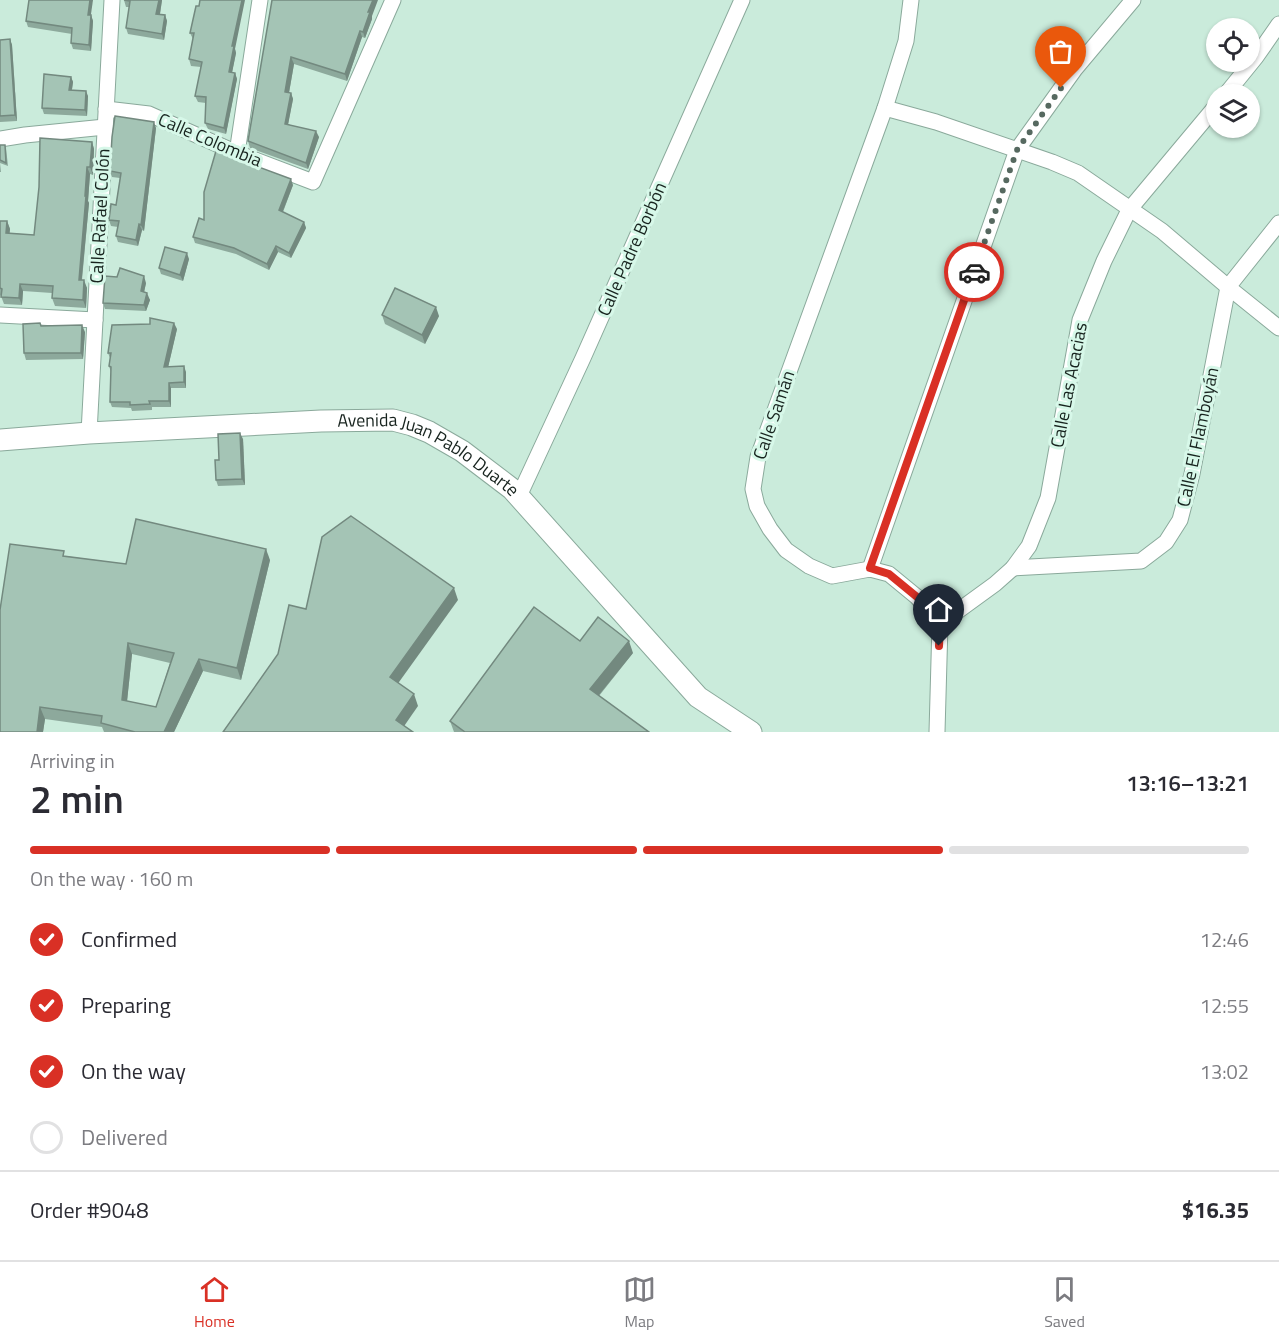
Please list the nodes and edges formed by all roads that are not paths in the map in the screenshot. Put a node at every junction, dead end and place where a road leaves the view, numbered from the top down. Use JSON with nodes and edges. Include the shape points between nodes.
{"nodes":[{"id":1,"x":112,"y":0,"type":"edge"},
{"id":2,"x":260,"y":0,"type":"edge"},
{"id":3,"x":393,"y":0,"type":"edge"},
{"id":4,"x":742,"y":0,"type":"edge"},
{"id":5,"x":911,"y":0,"type":"edge"},
{"id":6,"x":1133,"y":0,"type":"edge"},
{"id":7,"x":1279,"y":24,"type":"edge"},
{"id":8,"x":1234,"y":84,"type":"edge"},
{"id":9,"x":885,"y":108,"type":"junction"},
{"id":10,"x":106,"y":109,"type":"junction"},
{"id":11,"x":1206,"y":117,"type":"edge"},
{"id":12,"x":105,"y":127,"type":"junction"},
{"id":13,"x":0,"y":139,"type":"edge"},
{"id":14,"x":1017,"y":150,"type":"junction"},
{"id":15,"x":237,"y":153,"type":"junction"},
{"id":16,"x":1129,"y":210,"type":"junction"},
{"id":17,"x":1279,"y":223,"type":"edge"},
{"id":18,"x":1228,"y":287,"type":"junction"},
{"id":19,"x":0,"y":315,"type":"edge"},
{"id":20,"x":95,"y":320,"type":"junction"},
{"id":21,"x":1279,"y":328,"type":"edge"},
{"id":22,"x":89,"y":433,"type":"junction"},
{"id":23,"x":0,"y":440,"type":"edge"},
{"id":24,"x":519,"y":496,"type":"junction"},
{"id":25,"x":870,"y":568,"type":"junction"},
{"id":26,"x":1013,"y":568,"type":"junction"},
{"id":27,"x":940,"y":624,"type":"junction"},
{"id":28,"x":751,"y":732,"type":"edge"},
{"id":29,"x":937,"y":732,"type":"edge"}],
"edges":[{"from":1,"to":10,"type":"street","name":"Calle Rafael Colón"},
{"from":2,"to":15,"type":"street"},
{"from":3,"to":15,"type":"street","name":"Calle Colombia","via":[[313,182]]},
{"from":4,"to":24,"type":"street","name":"Calle Padre Borbón"},
{"from":5,"to":9,"type":"street","name":"Calle Samán","via":[[906,41]]},
{"from":6,"to":14,"type":"street","via":[[1075,69]]},
{"from":7,"to":8,"type":"street"},
{"from":9,"to":14,"type":"street"},
{"from":9,"to":25,"type":"street","name":"Calle Samán","via":[[758,457],[753,489],[770,529],[786,550],[809,566],[832,576]]},
{"from":10,"to":12,"type":"street","name":"Calle Rafael Colón"},
{"from":10,"to":15,"type":"street","name":"Calle Colombia","via":[[149,114]]},
{"from":11,"to":16,"type":"street","name":"Calle Las Acacias"},
{"from":12,"to":13,"type":"street"},
{"from":12,"to":20,"type":"street","name":"Calle Rafael Colón"},
{"from":14,"to":16,"type":"street","via":[[1078,174]]},
{"from":14,"to":25,"type":"street"},
{"from":16,"to":18,"type":"street","via":[[1162,231]]},
{"from":16,"to":26,"type":"street","name":"Calle Las Acacias","via":[[1080,320],[1048,498],[1029,546]]},
{"from":17,"to":18,"type":"street","name":"Calle El Flamboyán"},
{"from":18,"to":21,"type":"street"},
{"from":18,"to":26,"type":"street","name":"Calle El Flamboyán","via":[[1192,474],[1180,520],[1166,542],[1141,561]]},
{"from":19,"to":20,"type":"street"},
{"from":20,"to":22,"type":"street","name":"Calle Rafael Colón"},
{"from":22,"to":23,"type":"main road","name":"Avenida Juan Pablo Duarte"},
{"from":22,"to":24,"type":"main road","name":"Avenida Juan Pablo Duarte","via":[[393,420],[429,432],[462,451]]},
{"from":24,"to":28,"type":"main road","name":"Avenida Juan Pablo Duarte","via":[[698,697]]},
{"from":25,"to":27,"type":"street","via":[[889,574],[917,597]]},
{"from":26,"to":27,"type":"street","name":"Calle Las Acacias"},
{"from":27,"to":29,"type":"street"}]}
